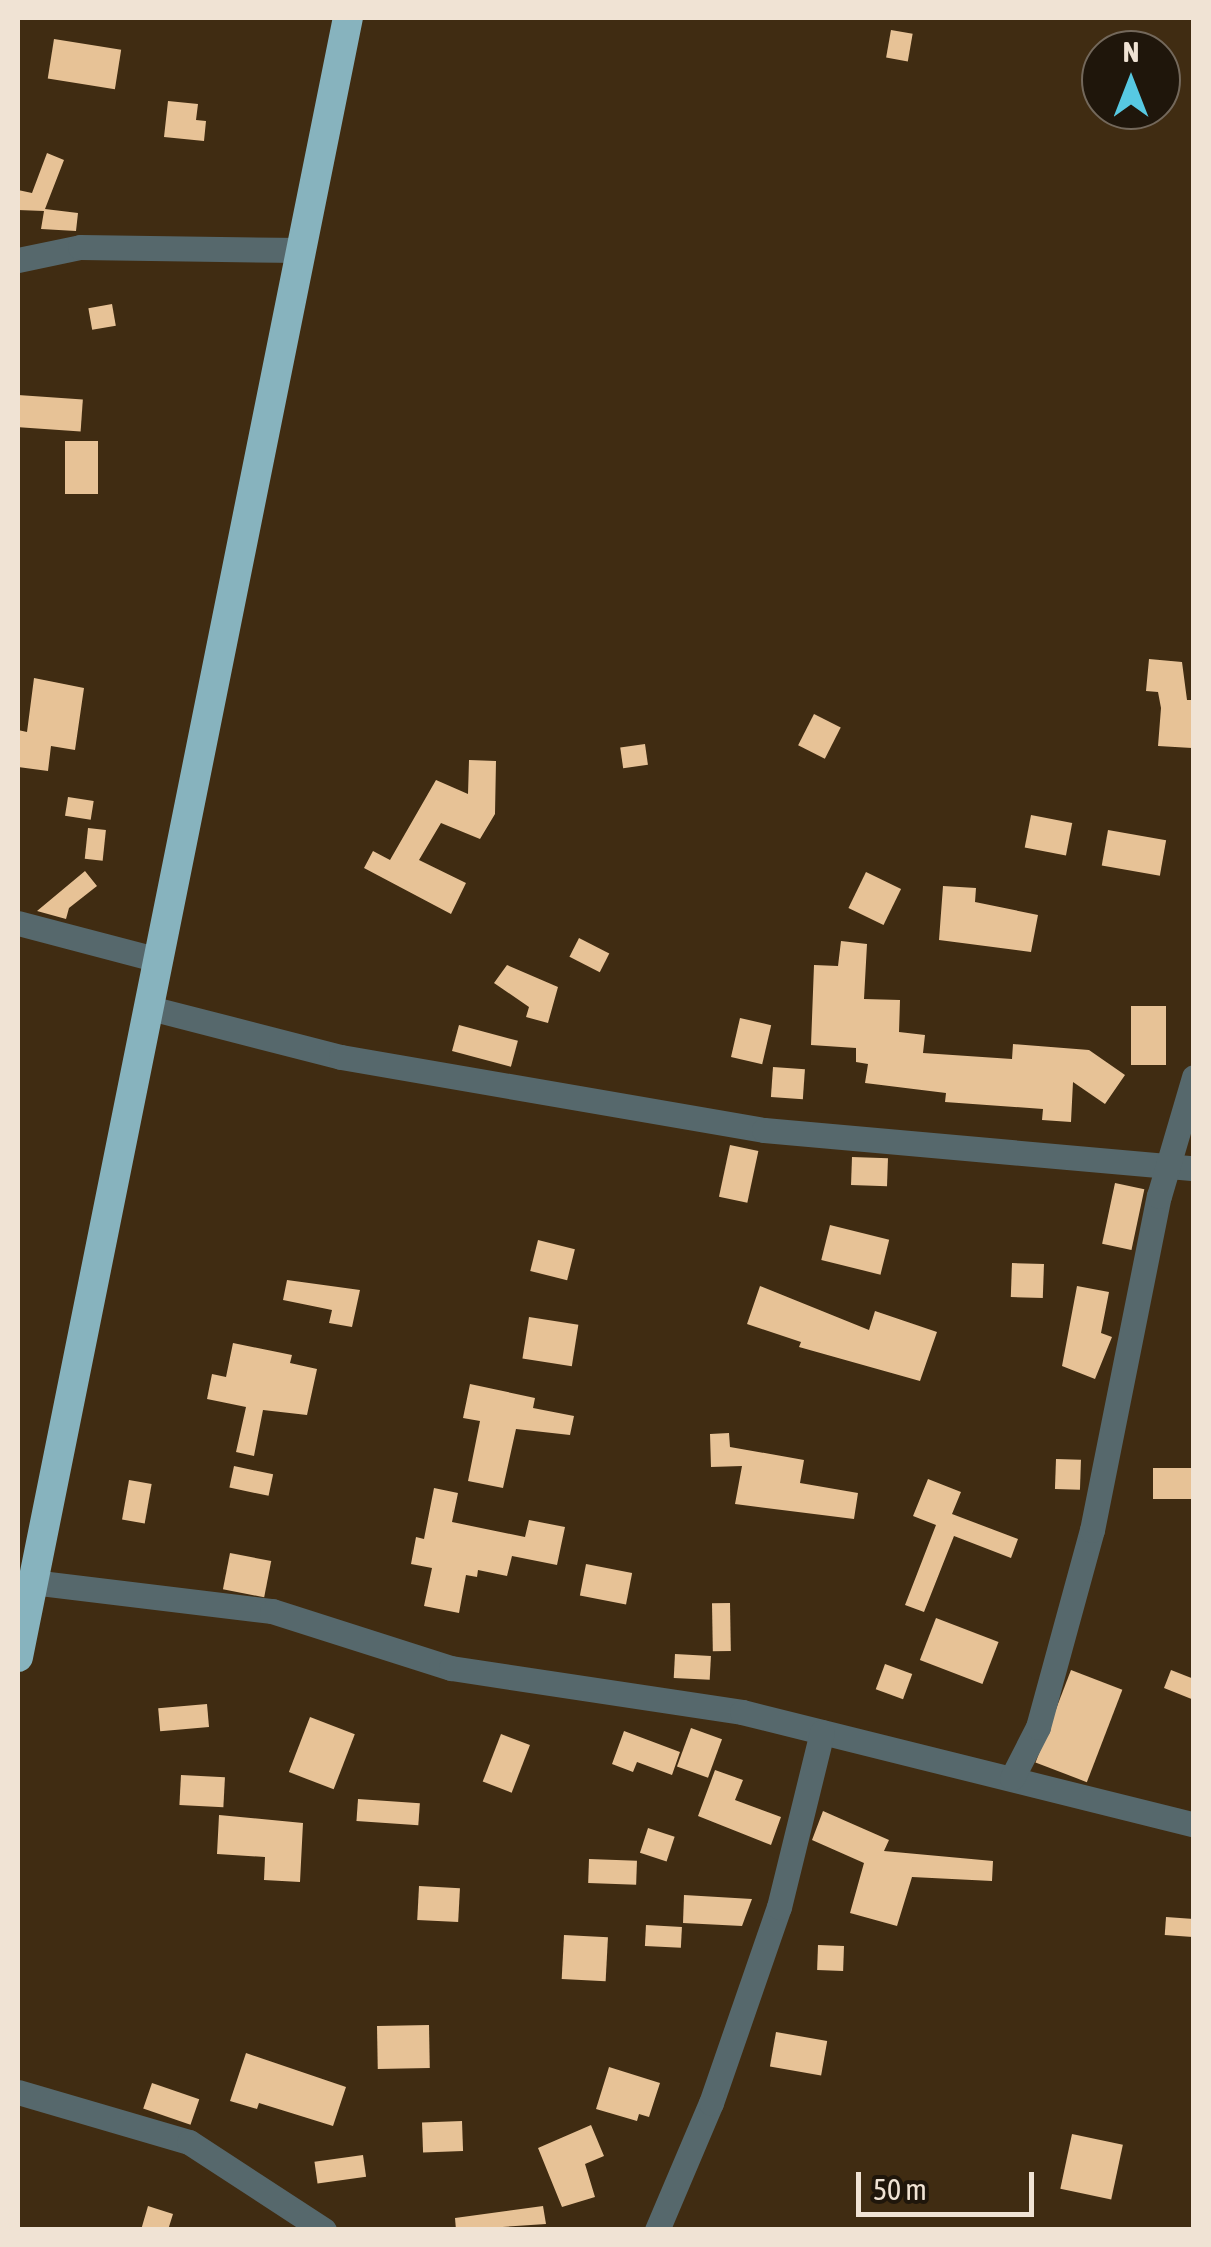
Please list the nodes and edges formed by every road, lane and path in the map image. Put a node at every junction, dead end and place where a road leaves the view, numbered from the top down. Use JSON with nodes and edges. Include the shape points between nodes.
{"nodes":[{"id":1,"x":348,"y":18,"type":"edge"},
{"id":2,"x":302,"y":250,"type":"junction"},
{"id":3,"x":18,"y":260,"type":"edge"},
{"id":4,"x":18,"y":923,"type":"edge"},
{"id":5,"x":160,"y":960,"type":"junction"},
{"id":6,"x":150,"y":1008,"type":"junction"},
{"id":7,"x":1194,"y":1077,"type":"edge"},
{"id":8,"x":1183,"y":1168,"type":"edge"},
{"id":9,"x":32,"y":1582,"type":"junction"},
{"id":10,"x":18,"y":1657,"type":"edge"},
{"id":11,"x":822,"y":1732,"type":"junction"},
{"id":12,"x":1012,"y":1778,"type":"junction"},
{"id":13,"x":1194,"y":1825,"type":"edge"},
{"id":14,"x":18,"y":2092,"type":"edge"},
{"id":15,"x":324,"y":2230,"type":"edge"},
{"id":16,"x":656,"y":2230,"type":"edge"}],
"edges":[{"from":1,"to":2,"type":"highway"},
{"from":2,"to":3,"type":"street","via":[[80,247]]},
{"from":2,"to":5,"type":"highway"},
{"from":4,"to":5,"type":"street"},
{"from":5,"to":6,"type":"highway"},
{"from":6,"to":8,"type":"street","via":[[341,1057],[764,1130]]},
{"from":6,"to":9,"type":"highway"},
{"from":7,"to":8,"type":"street"},
{"from":8,"to":12,"type":"street","via":[[1151,1232],[1092,1530],[1038,1727]]},
{"from":9,"to":10,"type":"highway"},
{"from":9,"to":11,"type":"street","via":[[272,1610],[451,1668],[742,1712]]},
{"from":11,"to":12,"type":"street"},
{"from":11,"to":16,"type":"street","via":[[779,1907],[711,2103]]},
{"from":12,"to":13,"type":"street"},
{"from":14,"to":15,"type":"street","via":[[189,2142]]}]}
